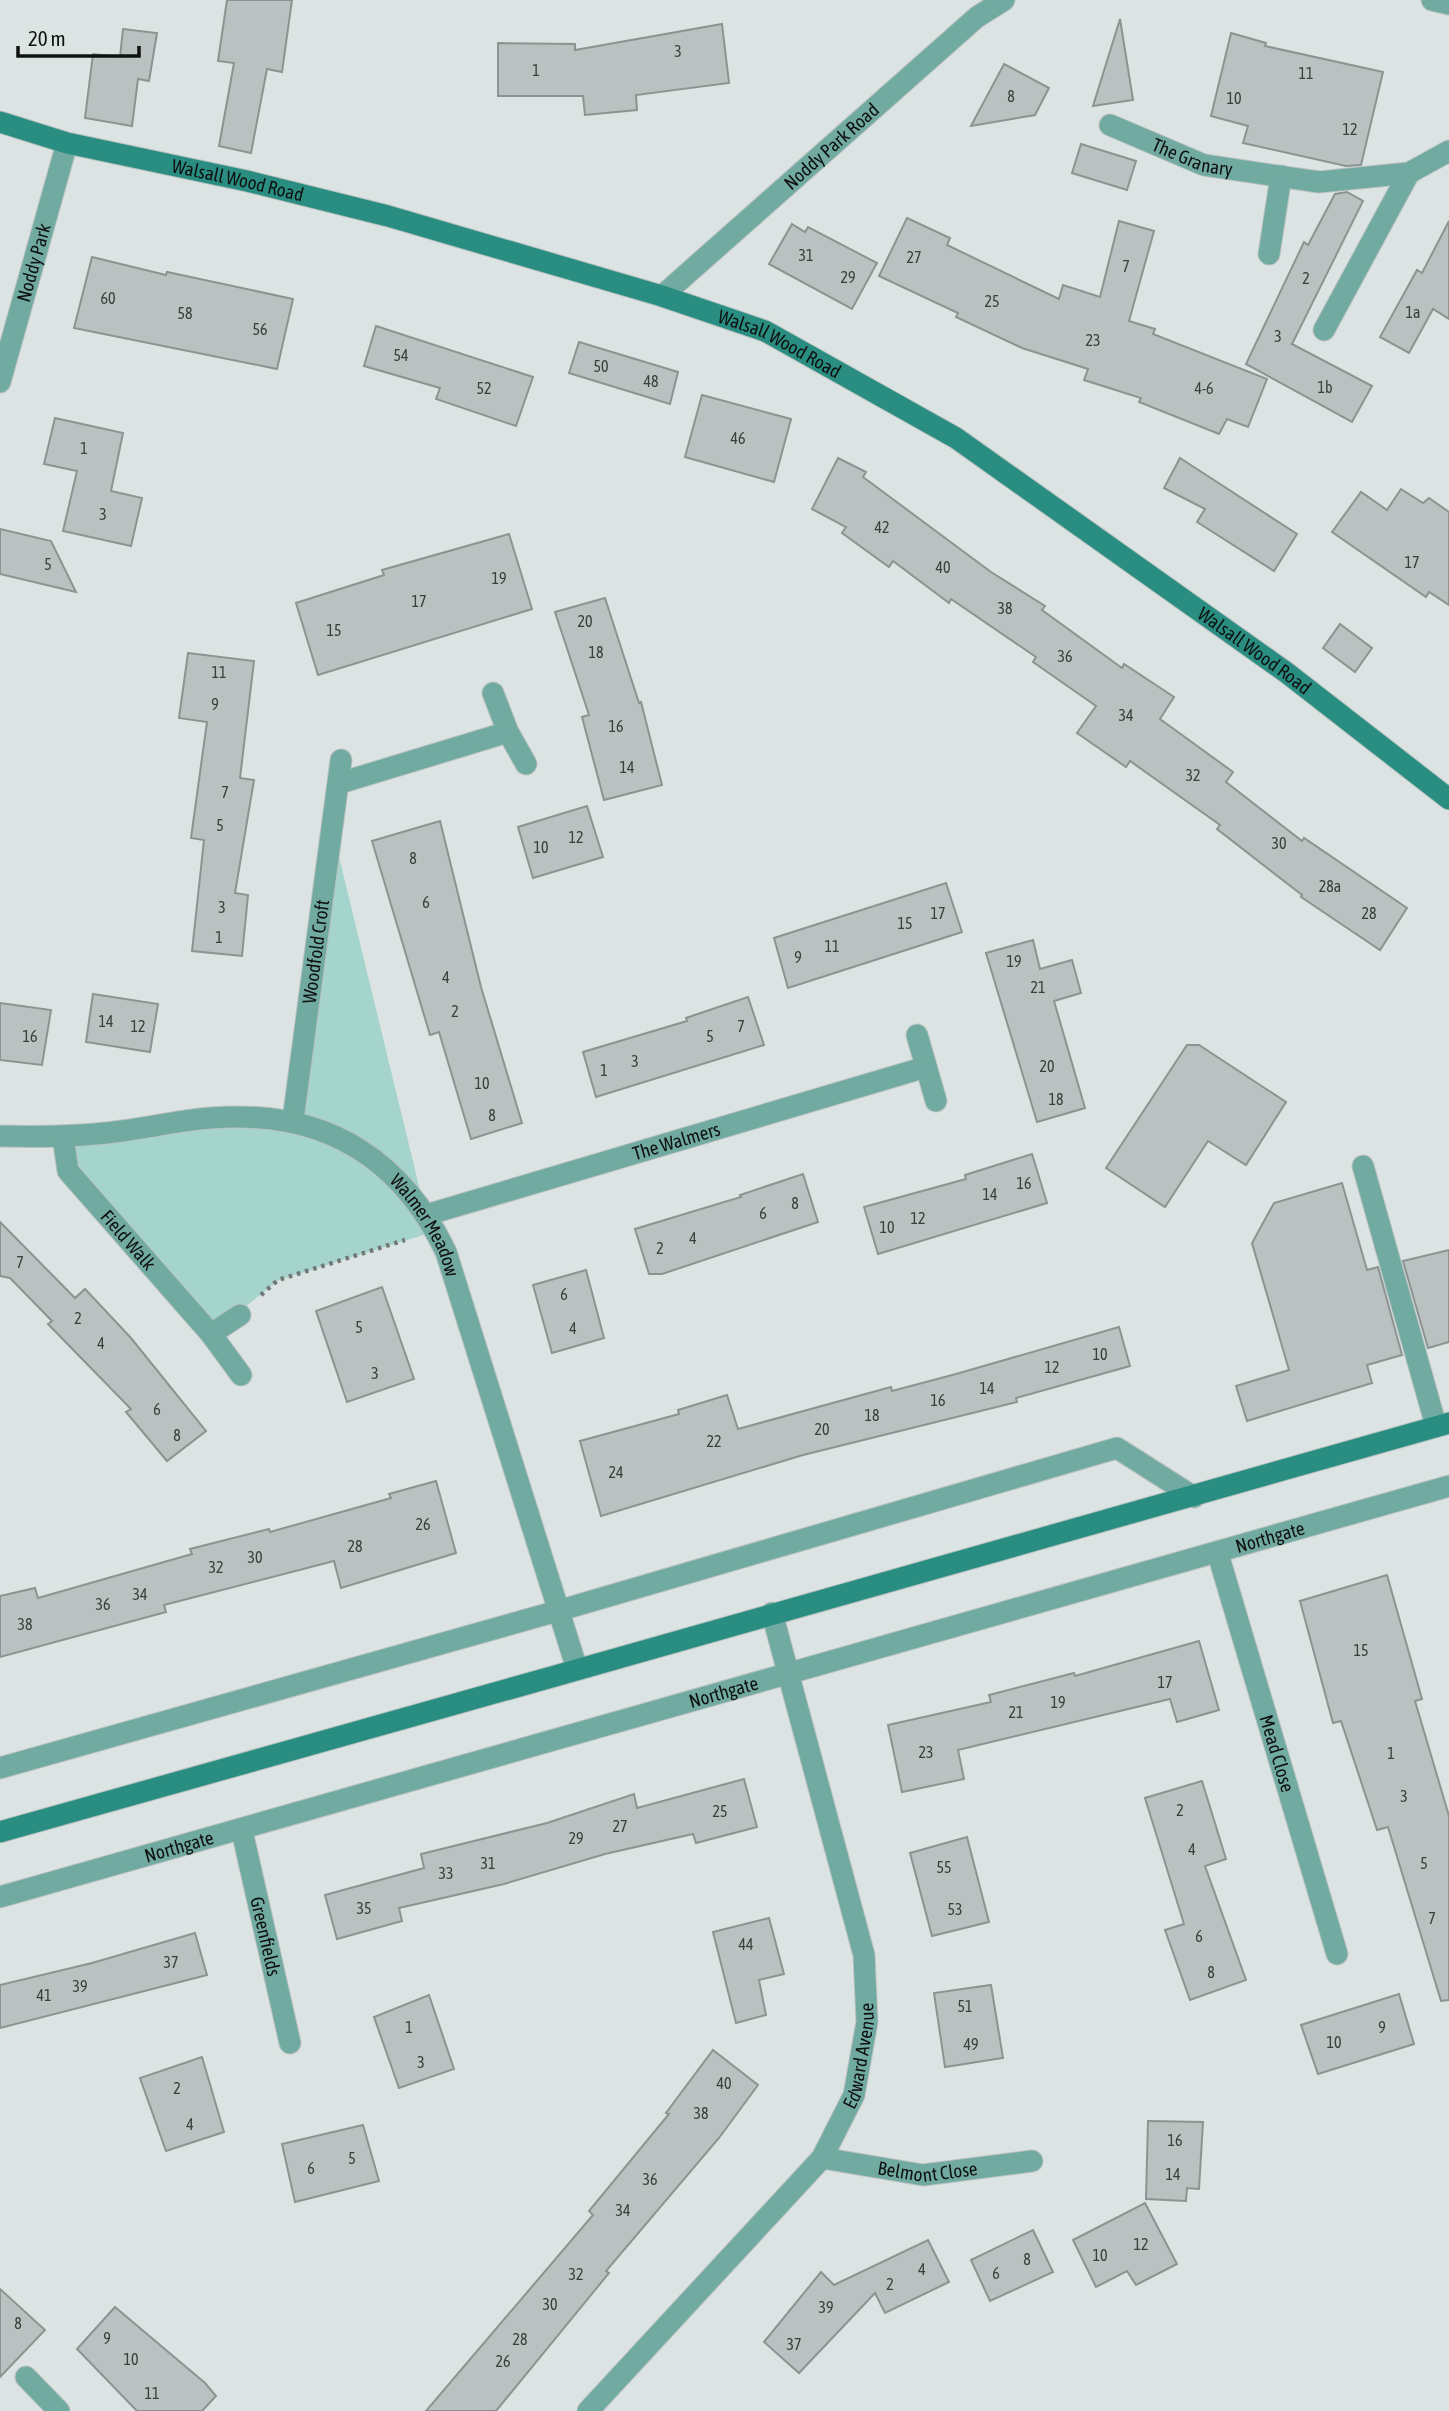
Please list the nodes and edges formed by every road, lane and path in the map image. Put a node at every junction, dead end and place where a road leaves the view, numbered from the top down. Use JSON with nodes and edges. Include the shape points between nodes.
{"nodes":[{"id":1,"x":1004,"y":0,"type":"edge"},
{"id":2,"x":1432,"y":0,"type":"edge"},
{"id":3,"x":1449,"y":4,"type":"edge"},
{"id":4,"x":0,"y":122,"type":"edge"},
{"id":5,"x":1110,"y":125,"type":"dead end"},
{"id":6,"x":67,"y":143,"type":"junction"},
{"id":7,"x":1449,"y":151,"type":"edge"},
{"id":8,"x":1409,"y":173,"type":"junction"},
{"id":9,"x":1281,"y":176,"type":"junction"},
{"id":10,"x":1269,"y":254,"type":"dead end"},
{"id":11,"x":662,"y":296,"type":"junction"},
{"id":12,"x":1324,"y":330,"type":"dead end"},
{"id":13,"x":0,"y":382,"type":"edge"},
{"id":14,"x":493,"y":693,"type":"dead end"},
{"id":15,"x":508,"y":732,"type":"junction"},
{"id":16,"x":341,"y":760,"type":"dead end"},
{"id":17,"x":526,"y":764,"type":"dead end"},
{"id":18,"x":340,"y":783,"type":"junction"},
{"id":19,"x":1449,"y":799,"type":"edge"},
{"id":20,"x":917,"y":1035,"type":"dead end"},
{"id":21,"x":926,"y":1068,"type":"junction"},
{"id":22,"x":936,"y":1101,"type":"dead end"},
{"id":23,"x":293,"y":1120,"type":"junction"},
{"id":24,"x":0,"y":1136,"type":"edge"},
{"id":25,"x":63,"y":1137,"type":"junction"},
{"id":26,"x":1363,"y":1166,"type":"dead end"},
{"id":27,"x":431,"y":1223,"type":"junction"},
{"id":28,"x":240,"y":1315,"type":"joint"},
{"id":29,"x":211,"y":1334,"type":"junction"},
{"id":30,"x":241,"y":1375,"type":"dead end"},
{"id":31,"x":1443,"y":1424,"type":"edge"},
{"id":32,"x":1449,"y":1486,"type":"edge"},
{"id":33,"x":1194,"y":1497,"type":"junction"},
{"id":34,"x":1218,"y":1554,"type":"junction"},
{"id":35,"x":561,"y":1610,"type":"junction"},
{"id":36,"x":772,"y":1613,"type":"junction"},
{"id":37,"x":577,"y":1669,"type":"junction"},
{"id":38,"x":788,"y":1675,"type":"junction"},
{"id":39,"x":0,"y":1768,"type":"edge"},
{"id":40,"x":242,"y":1831,"type":"junction"},
{"id":41,"x":0,"y":1832,"type":"edge"},
{"id":42,"x":0,"y":1897,"type":"edge"},
{"id":43,"x":1336,"y":1954,"type":"dead end"},
{"id":44,"x":290,"y":2043,"type":"dead end"},
{"id":45,"x":822,"y":2158,"type":"junction"},
{"id":46,"x":1032,"y":2161,"type":"dead end"},
{"id":47,"x":26,"y":2377,"type":"dead end"},
{"id":48,"x":60,"y":2411,"type":"edge"},
{"id":49,"x":588,"y":2411,"type":"edge"}],
"edges":[{"from":1,"to":11,"type":"street","name":"Noddy Park Road","via":[[977,17]]},
{"from":2,"to":3,"type":"street"},
{"from":4,"to":6,"type":"street","name":"Walsall Wood Road"},
{"from":5,"to":9,"type":"street","name":"The Granary","via":[[1204,165]]},
{"from":6,"to":11,"type":"street","name":"Walsall Wood Road","via":[[375,213]]},
{"from":6,"to":13,"type":"street","name":"Noddy Park"},
{"from":7,"to":8,"type":"street","name":"The Granary"},
{"from":8,"to":9,"type":"street","name":"The Granary","via":[[1319,182]]},
{"from":8,"to":12,"type":"street"},
{"from":9,"to":10,"type":"street"},
{"from":11,"to":19,"type":"street","name":"Walsall Wood Road","via":[[765,331],[956,438],[1287,673]]},
{"from":14,"to":15,"type":"street"},
{"from":15,"to":17,"type":"street"},
{"from":15,"to":18,"type":"street"},
{"from":16,"to":18,"type":"street","name":"Woodfold Croft"},
{"from":18,"to":23,"type":"street","name":"Woodfold Croft"},
{"from":20,"to":21,"type":"street"},
{"from":21,"to":22,"type":"street"},
{"from":21,"to":27,"type":"street","name":"The Walmers"},
{"from":23,"to":25,"type":"street","name":"Walmer Meadow","via":[[233,1117]]},
{"from":23,"to":27,"type":"street","name":"Walmer Meadow","via":[[340,1137],[368,1154],[410,1192]]},
{"from":24,"to":25,"type":"street","name":"Walmer Meadow"},
{"from":25,"to":29,"type":"street","name":"Field Walk","via":[[68,1171]]},
{"from":26,"to":31,"type":"street"},
{"from":27,"to":28,"type":"path","via":[[278,1280]]},
{"from":27,"to":35,"type":"street","name":"Walmer Meadow","via":[[446,1252]]},
{"from":28,"to":29,"type":"street"},
{"from":29,"to":30,"type":"street","name":"Field Walk"},
{"from":31,"to":33,"type":"street"},
{"from":32,"to":34,"type":"street","name":"Northgate"},
{"from":33,"to":35,"type":"street","via":[[1118,1448]]},
{"from":33,"to":36,"type":"street"},
{"from":34,"to":38,"type":"street","name":"Northgate"},
{"from":34,"to":43,"type":"street","name":"Mead Close"},
{"from":35,"to":37,"type":"street","name":"Walmer Meadow"},
{"from":35,"to":39,"type":"street"},
{"from":36,"to":37,"type":"street"},
{"from":36,"to":38,"type":"street","name":"Edward Avenue"},
{"from":37,"to":41,"type":"street"},
{"from":38,"to":40,"type":"street","name":"Northgate"},
{"from":38,"to":45,"type":"street","name":"Edward Avenue","via":[[864,1955],[867,2022],[854,2095]]},
{"from":40,"to":42,"type":"street","name":"Northgate"},
{"from":40,"to":44,"type":"street","name":"Greenfields"},
{"from":45,"to":46,"type":"street","name":"Belmont Close","via":[[923,2175]]},
{"from":45,"to":49,"type":"street","name":"Edward Avenue"},
{"from":47,"to":48,"type":"street"}]}
